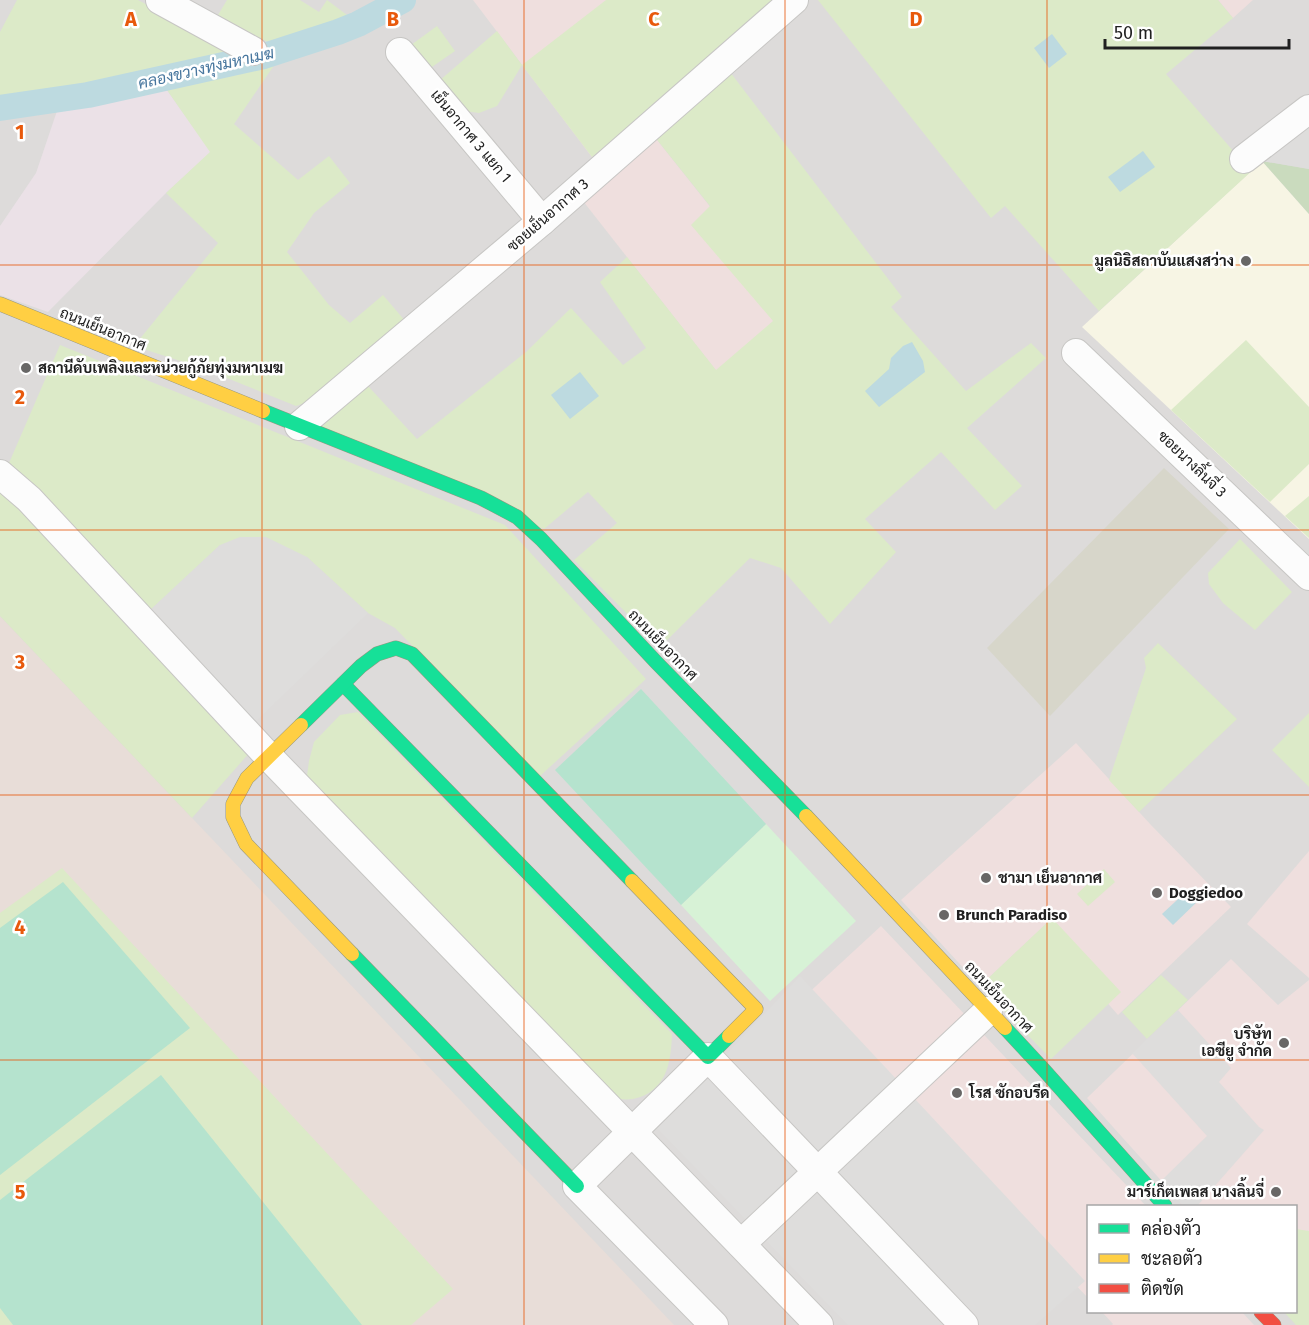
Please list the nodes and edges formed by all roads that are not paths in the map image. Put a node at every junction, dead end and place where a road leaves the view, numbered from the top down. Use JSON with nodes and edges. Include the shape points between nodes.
{"nodes":[{"id":1,"x":160,"y":0,"type":"edge"},
{"id":2,"x":794,"y":0,"type":"edge"},
{"id":3,"x":253,"y":51,"type":"dead end"},
{"id":4,"x":400,"y":52,"type":"dead end"},
{"id":5,"x":1309,"y":109,"type":"edge"},
{"id":6,"x":1244,"y":159,"type":"dead end"},
{"id":7,"x":542,"y":221,"type":"junction"},
{"id":8,"x":0,"y":304,"type":"edge"},
{"id":9,"x":1076,"y":352,"type":"dead end"},
{"id":10,"x":299,"y":426,"type":"junction"},
{"id":11,"x":0,"y":474,"type":"edge"},
{"id":12,"x":1309,"y":576,"type":"edge"},
{"id":13,"x":343,"y":684,"type":"junction"},
{"id":14,"x":269,"y":757,"type":"junction"},
{"id":15,"x":988,"y":1011,"type":"junction"},
{"id":16,"x":708,"y":1057,"type":"junction"},
{"id":17,"x":632,"y":1131,"type":"junction"},
{"id":18,"x":818,"y":1172,"type":"junction"},
{"id":19,"x":577,"y":1186,"type":"junction"},
{"id":20,"x":1164,"y":1205,"type":"edge"},
{"id":21,"x":741,"y":1244,"type":"junction"},
{"id":22,"x":1263,"y":1313,"type":"edge"},
{"id":23,"x":714,"y":1325,"type":"edge"},
{"id":24,"x":819,"y":1325,"type":"edge"},
{"id":25,"x":964,"y":1325,"type":"edge"},
{"id":26,"x":1274,"y":1325,"type":"edge"}],
"edges":[{"from":1,"to":3,"type":"street"},
{"from":2,"to":7,"type":"street","name":"ซอยเย็นอากาศ 3"},
{"from":4,"to":7,"type":"street","name":"เย็นอากาศ 3 แยก 1"},
{"from":5,"to":6,"type":"street"},
{"from":7,"to":10,"type":"street","name":"ซอยเย็นอากาศ 3"},
{"from":8,"to":10,"type":"street","name":"ถนนเย็นอากาศ"},
{"from":9,"to":12,"type":"street","name":"ซอยนางลิ้นจี่ 3"},
{"from":10,"to":15,"type":"street","name":"ถนนเย็นอากาศ","via":[[481,498],[517,518],[807,816]]},
{"from":11,"to":14,"type":"street","via":[[28,499]]},
{"from":13,"to":14,"type":"street"},
{"from":13,"to":16,"type":"street"},
{"from":13,"to":16,"type":"street","via":[[377,654],[396,648],[412,654],[756,1009]]},
{"from":14,"to":17,"type":"street"},
{"from":14,"to":19,"type":"street","via":[[247,778],[234,798],[231,812],[246,844]]},
{"from":15,"to":18,"type":"street"},
{"from":15,"to":20,"type":"street","name":"ถนนเย็นอากาศ"},
{"from":16,"to":17,"type":"street"},
{"from":16,"to":18,"type":"street"},
{"from":17,"to":19,"type":"street"},
{"from":17,"to":21,"type":"street"},
{"from":18,"to":21,"type":"street"},
{"from":18,"to":25,"type":"street"},
{"from":19,"to":23,"type":"street"},
{"from":21,"to":24,"type":"street"},
{"from":22,"to":26,"type":"street"}]}
